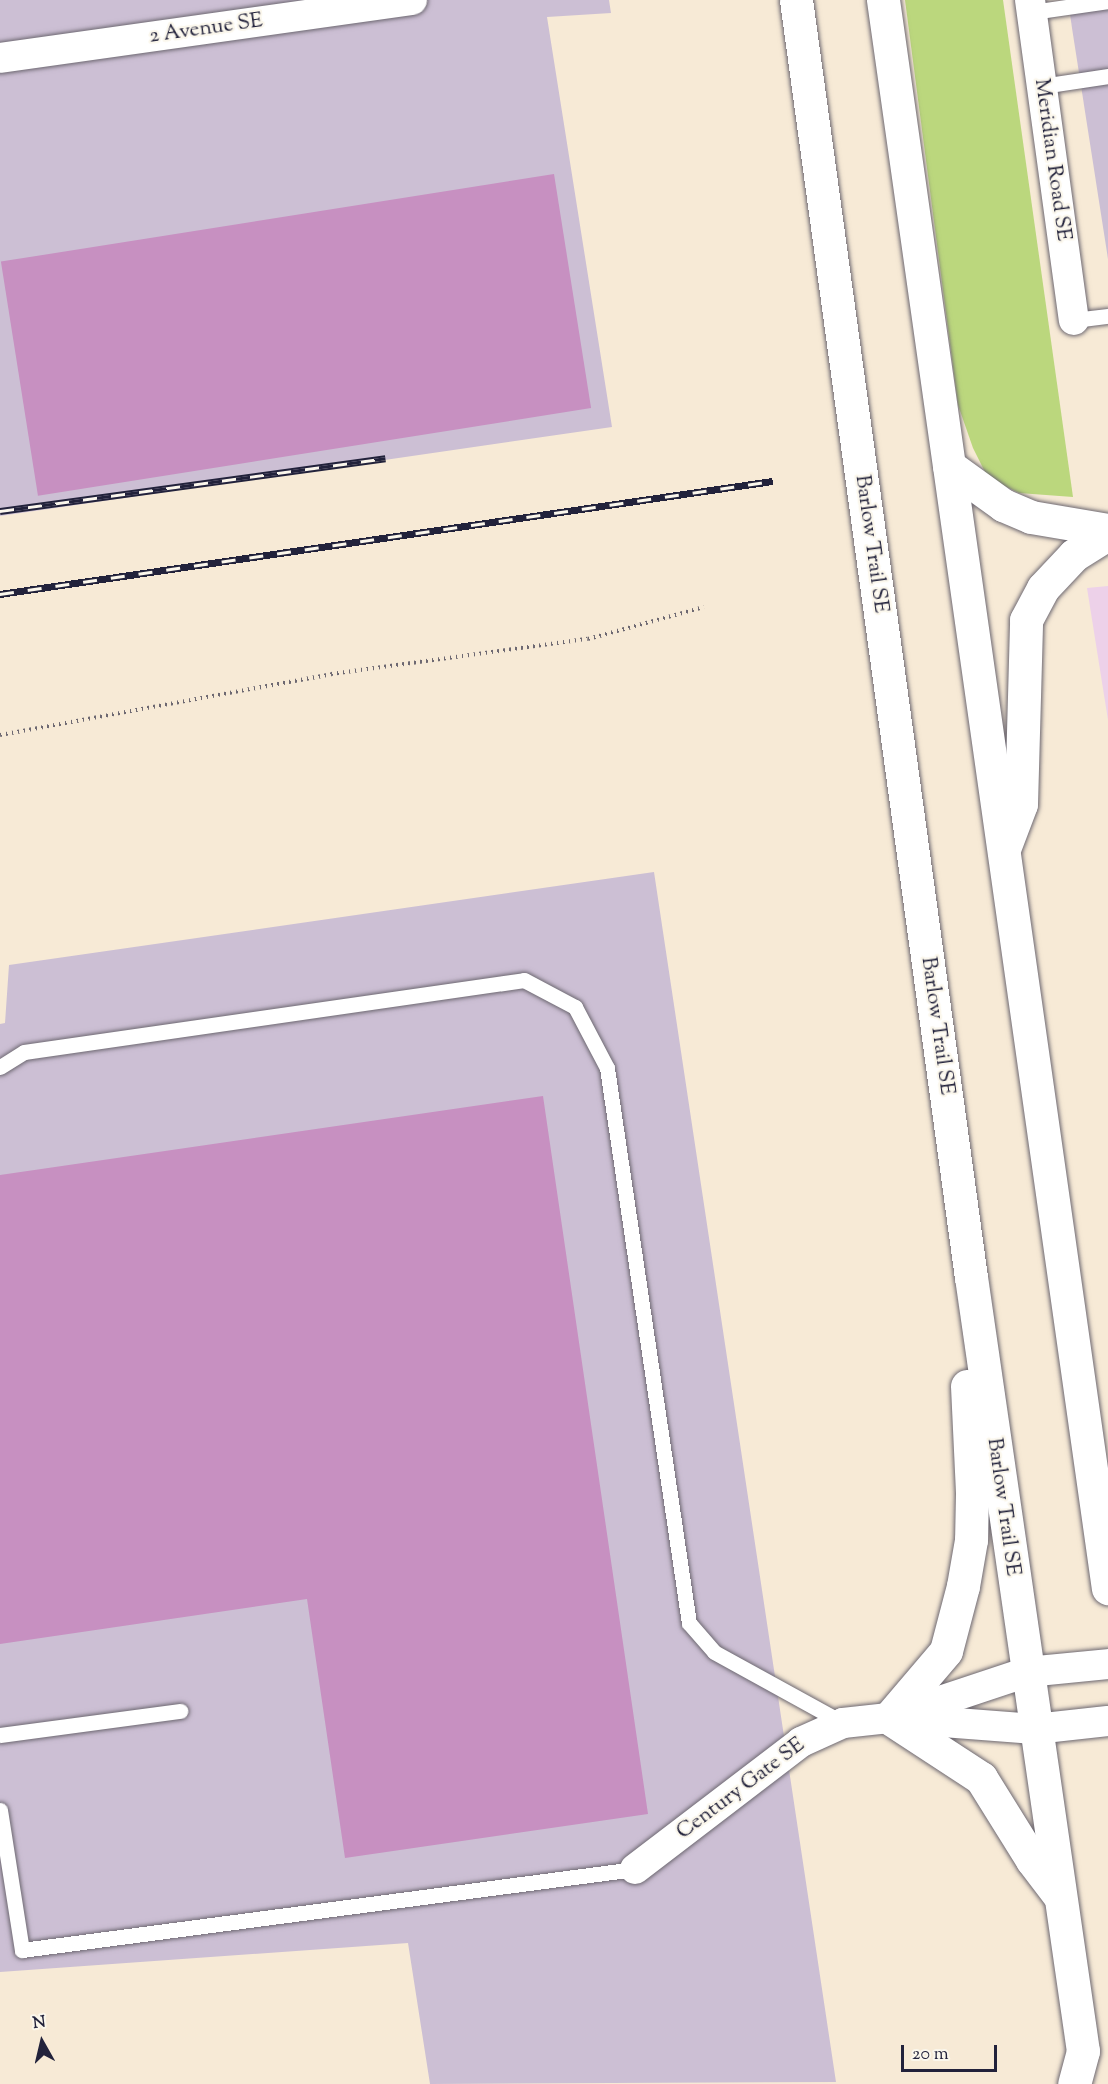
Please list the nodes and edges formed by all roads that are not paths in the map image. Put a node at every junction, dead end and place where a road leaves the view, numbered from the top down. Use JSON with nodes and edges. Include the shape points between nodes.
{"nodes":[{"id":1,"x":412,"y":0,"type":"edge"},
{"id":2,"x":796,"y":0,"type":"edge"},
{"id":3,"x":883,"y":0,"type":"edge"},
{"id":4,"x":1108,"y":1,"type":"edge"},
{"id":5,"x":343,"y":5,"type":"edge"},
{"id":6,"x":1031,"y":6,"type":"edge"},
{"id":7,"x":0,"y":58,"type":"edge"},
{"id":8,"x":1108,"y":76,"type":"edge"},
{"id":9,"x":1042,"y":86,"type":"junction"},
{"id":10,"x":1108,"y":315,"type":"edge"},
{"id":11,"x":1074,"y":320,"type":"joint"},
{"id":12,"x":949,"y":466,"type":"junction"},
{"id":13,"x":1108,"y":532,"type":"edge"},
{"id":14,"x":1004,"y":850,"type":"junction"},
{"id":15,"x":0,"y":1067,"type":"edge"},
{"id":16,"x":971,"y":1277,"type":"junction"},
{"id":17,"x":1104,"y":1539,"type":"edge"},
{"id":18,"x":1108,"y":1588,"type":"edge"},
{"id":19,"x":1108,"y":1664,"type":"edge"},
{"id":20,"x":1027,"y":1672,"type":"junction"},
{"id":21,"x":180,"y":1711,"type":"dead end"},
{"id":22,"x":889,"y":1718,"type":"junction"},
{"id":23,"x":1108,"y":1721,"type":"edge"},
{"id":24,"x":843,"y":1724,"type":"junction"},
{"id":25,"x":1035,"y":1729,"type":"junction"},
{"id":26,"x":0,"y":1735,"type":"edge"},
{"id":27,"x":0,"y":1810,"type":"edge"},
{"id":28,"x":635,"y":1869,"type":"joint"},
{"id":29,"x":1059,"y":1895,"type":"junction"},
{"id":30,"x":1074,"y":2084,"type":"edge"}],
"edges":[{"from":1,"to":5,"type":"street","name":"2 Avenue SE"},
{"from":2,"to":16,"type":"main road","name":"Barlow Trail SE"},
{"from":3,"to":12,"type":"main road"},
{"from":4,"to":6,"type":"lane"},
{"from":5,"to":7,"type":"street","name":"2 Avenue SE"},
{"from":6,"to":9,"type":"street","name":"Meridian Road SE"},
{"from":8,"to":9,"type":"lane"},
{"from":9,"to":11,"type":"street","name":"Meridian Road SE"},
{"from":10,"to":11,"type":"lane"},
{"from":12,"to":13,"type":"main road","via":[[1003,505],[1031,517]]},
{"from":12,"to":14,"type":"main road"},
{"from":13,"to":14,"type":"main road","via":[[1074,555],[1043,588],[1026,620],[1021,804]]},
{"from":14,"to":17,"type":"main road"},
{"from":15,"to":24,"type":"lane","via":[[24,1052],[524,980],[575,1007],[607,1068],[689,1623],[714,1652]]},
{"from":16,"to":20,"type":"main road","name":"Barlow Trail SE"},
{"from":16,"to":22,"type":"main road","via":[[965,1347],[971,1529],[963,1586],[946,1651]]},
{"from":17,"to":18,"type":"main road"},
{"from":19,"to":20,"type":"street","name":"Century Gate SE"},
{"from":20,"to":22,"type":"street","name":"Century Gate SE"},
{"from":20,"to":25,"type":"main road","name":"Barlow Trail SE"},
{"from":21,"to":26,"type":"lane"},
{"from":22,"to":24,"type":"street","name":"Century Gate SE"},
{"from":22,"to":25,"type":"street","name":"Century Gate SE"},
{"from":22,"to":29,"type":"main road","via":[[981,1778],[1032,1860]]},
{"from":23,"to":25,"type":"street","name":"Century Gate SE"},
{"from":24,"to":28,"type":"street","name":"Century Gate SE","via":[[801,1742]]},
{"from":25,"to":29,"type":"main road","name":"Barlow Trail SE"},
{"from":27,"to":28,"type":"lane","via":[[22,1950]]},
{"from":29,"to":30,"type":"main road","name":"Barlow Trail SE","via":[[1083,2051]]}]}
